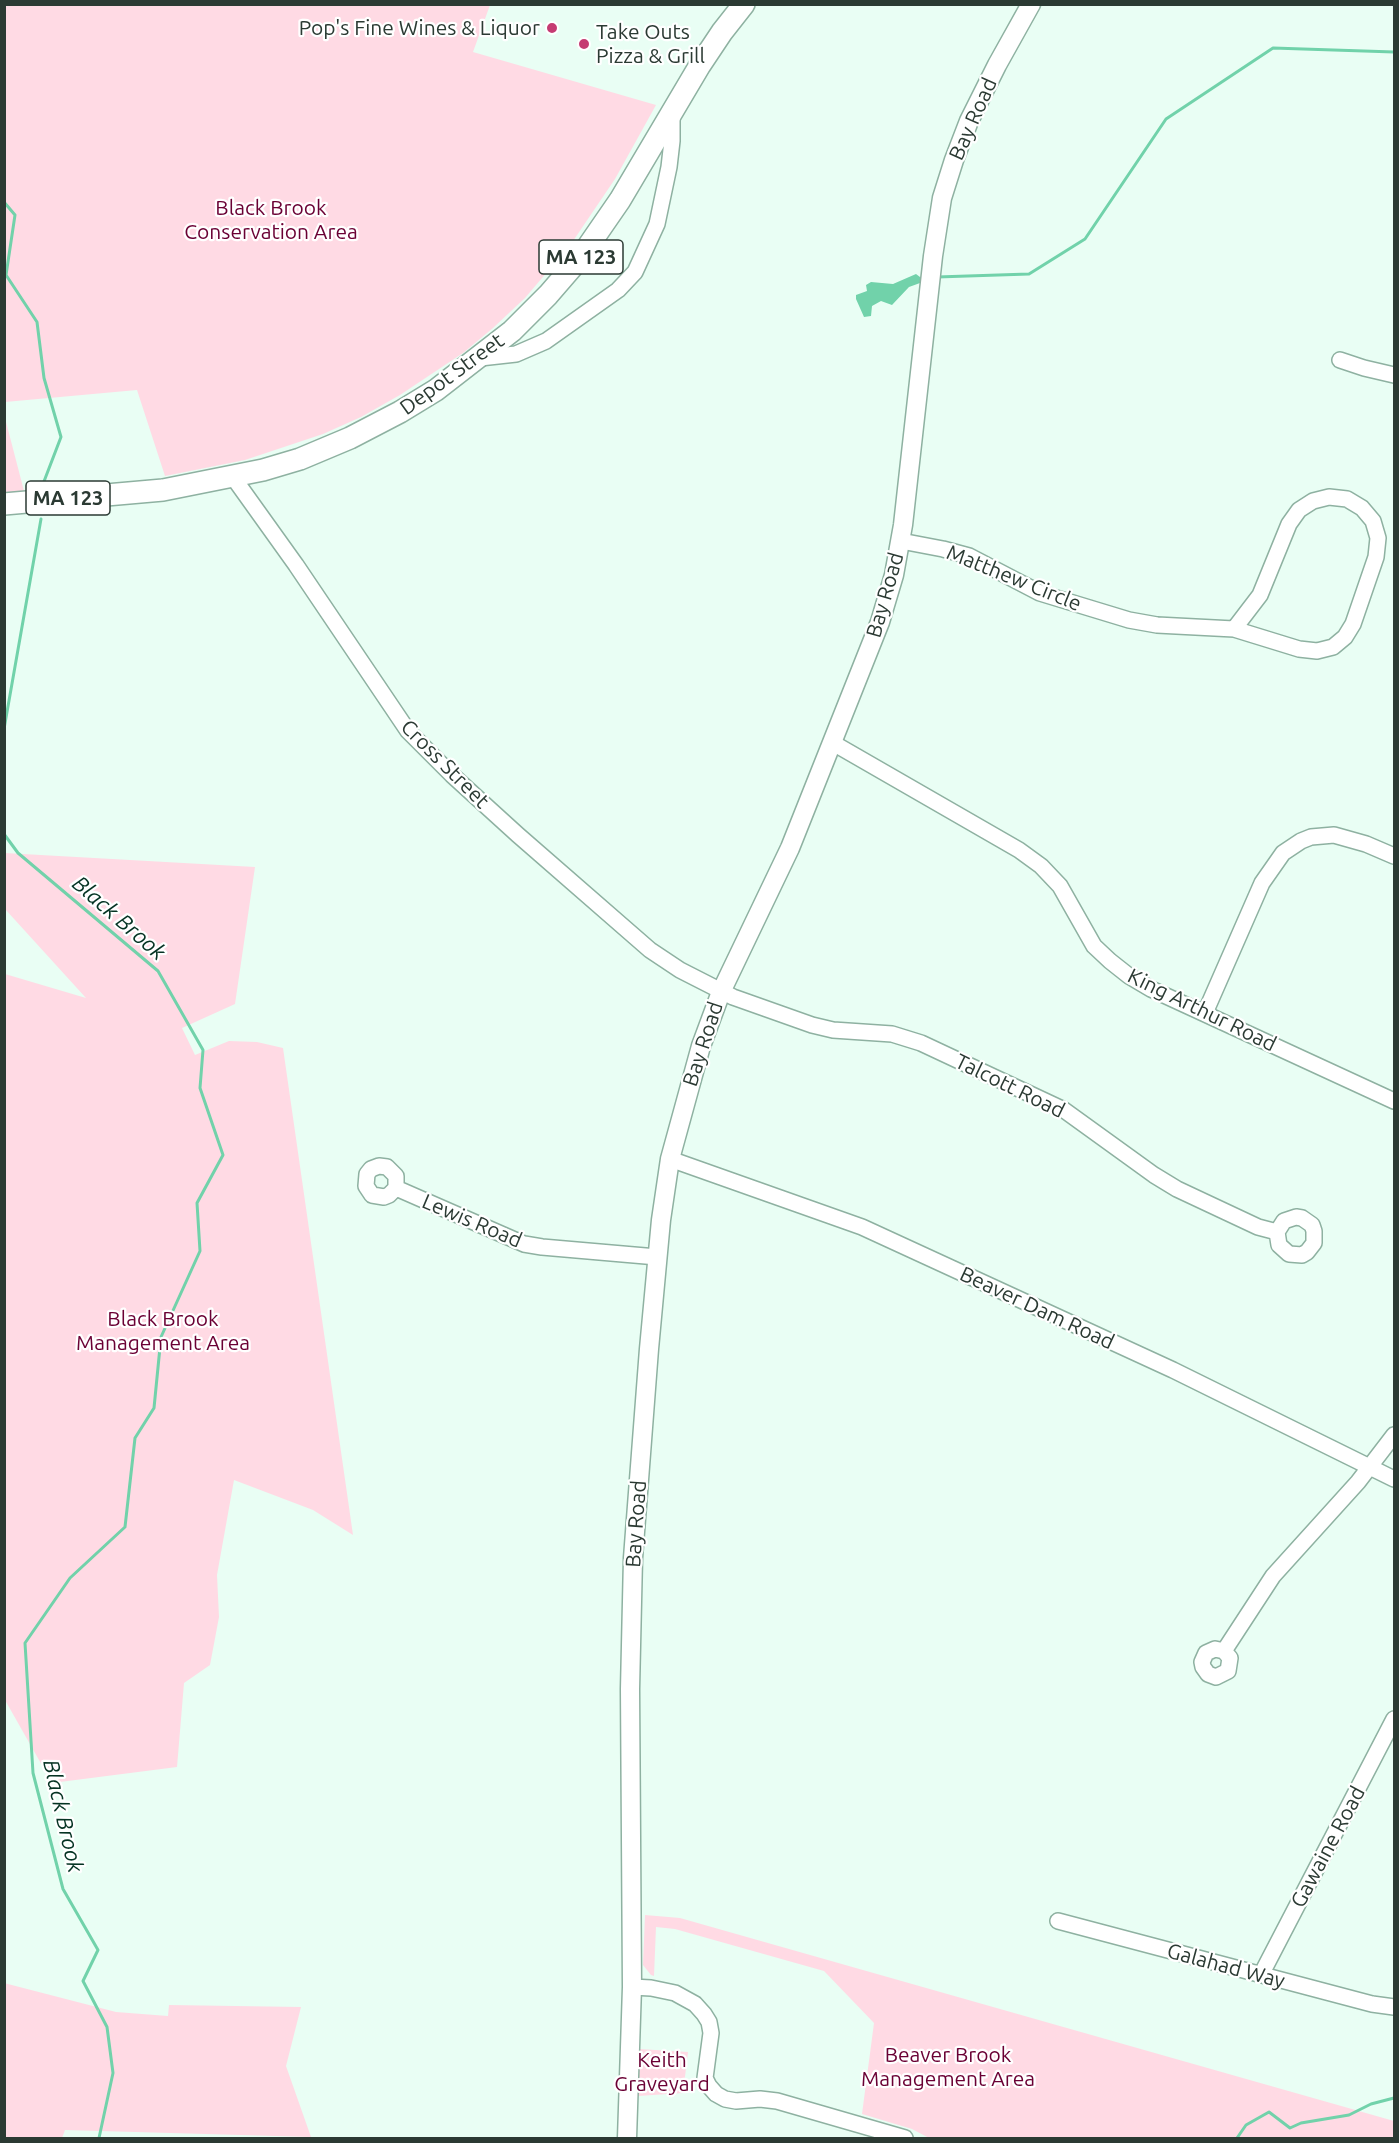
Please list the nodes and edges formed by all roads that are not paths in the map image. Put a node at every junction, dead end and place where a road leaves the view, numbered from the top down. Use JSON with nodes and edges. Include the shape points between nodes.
{"nodes":[{"id":1,"x":744,"y":4,"type":"edge"},
{"id":2,"x":1031,"y":4,"type":"edge"},
{"id":3,"x":672,"y":111,"type":"junction"},
{"id":4,"x":480,"y":358,"type":"junction"},
{"id":5,"x":1340,"y":360,"type":"dead end"},
{"id":6,"x":1395,"y":375,"type":"edge"},
{"id":7,"x":233,"y":477,"type":"junction"},
{"id":8,"x":4,"y":504,"type":"edge"},
{"id":9,"x":901,"y":542,"type":"junction"},
{"id":10,"x":1234,"y":629,"type":"junction"},
{"id":11,"x":834,"y":743,"type":"junction"},
{"id":12,"x":1395,"y":856,"type":"edge"},
{"id":13,"x":721,"y":992,"type":"junction"},
{"id":14,"x":1205,"y":1013,"type":"junction"},
{"id":15,"x":1395,"y":1101,"type":"edge"},
{"id":16,"x":670,"y":1159,"type":"junction"},
{"id":17,"x":396,"y":1188,"type":"dead end"},
{"id":18,"x":1277,"y":1232,"type":"dead end"},
{"id":19,"x":657,"y":1257,"type":"junction"},
{"id":20,"x":1395,"y":1435,"type":"edge"},
{"id":21,"x":1370,"y":1467,"type":"junction"},
{"id":22,"x":1395,"y":1479,"type":"edge"},
{"id":23,"x":1224,"y":1651,"type":"dead end"},
{"id":24,"x":1395,"y":1719,"type":"edge"},
{"id":25,"x":1058,"y":1921,"type":"dead end"},
{"id":26,"x":1261,"y":1976,"type":"junction"},
{"id":27,"x":632,"y":1987,"type":"junction"},
{"id":28,"x":1395,"y":2007,"type":"edge"},
{"id":29,"x":627,"y":2139,"type":"edge"},
{"id":30,"x":905,"y":2139,"type":"edge"}],
"edges":[{"from":1,"to":3,"type":"highway","name":"Depot Street","number":"MA 123"},
{"from":2,"to":9,"type":"main road","name":"Bay Road","via":[[969,121],[942,198]]},
{"from":3,"to":4,"type":"highway","name":"Depot Street","number":"MA 123","via":[[620,200],[580,258],[531,313]]},
{"from":3,"to":4,"type":"street","via":[[670,158],[659,215],[635,272],[618,290],[546,340],[516,354]]},
{"from":4,"to":7,"type":"highway","name":"Depot Street","number":"MA 123","via":[[417,403],[358,434],[300,459]]},
{"from":5,"to":6,"type":"street"},
{"from":7,"to":8,"type":"highway","name":"Depot Street","number":"MA 123","via":[[163,490]]},
{"from":7,"to":13,"type":"street","name":"Cross Street","via":[[408,731],[452,775],[635,937],[680,970]]},
{"from":9,"to":10,"type":"street","name":"Matthew Circle","via":[[969,556],[1040,593],[1128,620]]},
{"from":9,"to":11,"type":"main road","name":"Bay Road","via":[[880,622]]},
{"from":10,"to":10,"type":"street","name":"Matthew Circle","via":[[1317,651],[1333,647],[1346,637],[1376,556],[1378,538],[1373,521],[1362,508],[1347,499],[1329,497],[1299,510],[1289,524],[1260,595]]},
{"from":11,"to":13,"type":"main road","name":"Bay Road","via":[[785,861]]},
{"from":11,"to":14,"type":"street","name":"King Arthur Road","via":[[1041,866],[1060,886],[1094,946],[1110,961],[1151,989]]},
{"from":12,"to":14,"type":"street","via":[[1334,835],[1311,837],[1283,853],[1262,884]]},
{"from":13,"to":16,"type":"main road","name":"Bay Road","via":[[701,1046]]},
{"from":13,"to":18,"type":"street","name":"Talcott Road","via":[[822,1028],[891,1034],[921,1043],[1064,1110],[1177,1189]]},
{"from":14,"to":15,"type":"street","name":"King Arthur Road"},
{"from":16,"to":19,"type":"main road","name":"Bay Road"},
{"from":16,"to":21,"type":"street","name":"Beaver Dam Road","via":[[862,1227],[1152,1360]]},
{"from":17,"to":19,"type":"street","name":"Lewis Road","via":[[524,1244]]},
{"from":19,"to":27,"type":"main road","name":"Bay Road","via":[[633,1558]]},
{"from":20,"to":21,"type":"street"},
{"from":21,"to":22,"type":"street","name":"Beaver Dam Road"},
{"from":21,"to":23,"type":"street","via":[[1273,1576]]},
{"from":24,"to":26,"type":"street","name":"Gawaine Road"},
{"from":25,"to":26,"type":"street","name":"Galahad Way"},
{"from":26,"to":28,"type":"street","name":"Galahad Way"},
{"from":27,"to":29,"type":"main road","name":"Bay Road"},
{"from":27,"to":30,"type":"street","via":[[675,1993],[704,2013],[711,2032],[705,2078],[716,2094],[736,2101],[777,2101]]}]}
